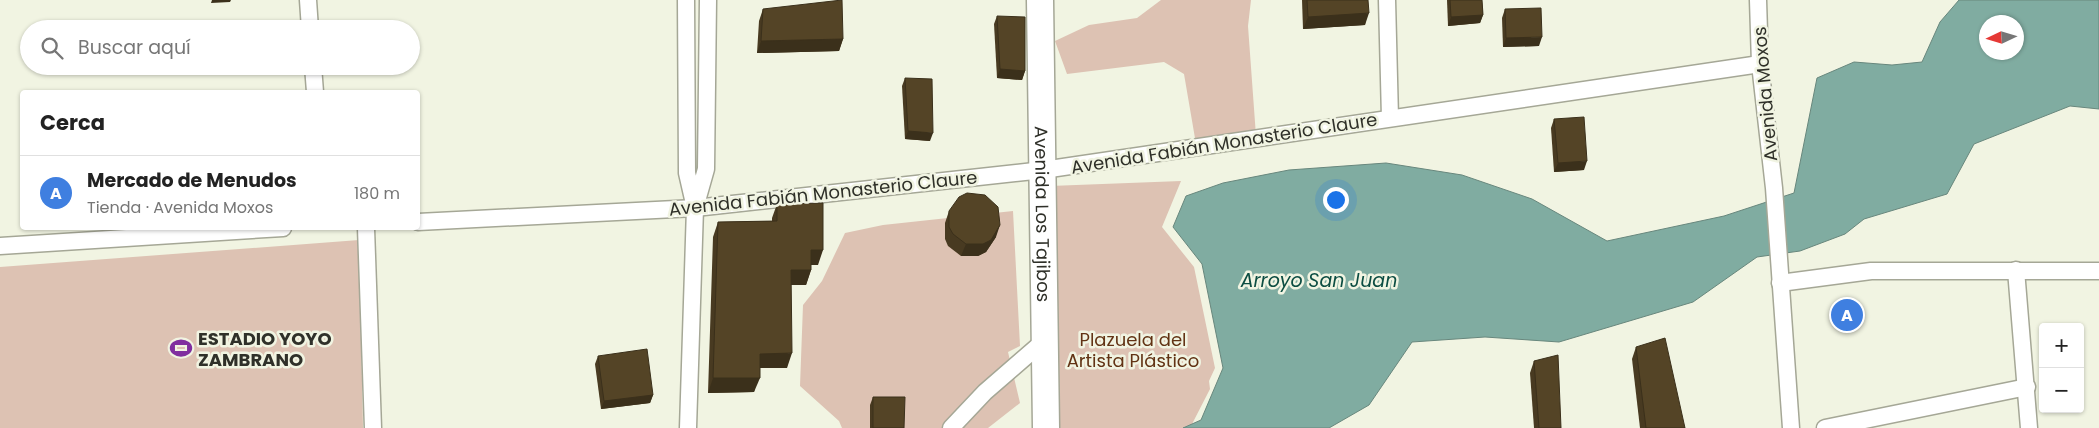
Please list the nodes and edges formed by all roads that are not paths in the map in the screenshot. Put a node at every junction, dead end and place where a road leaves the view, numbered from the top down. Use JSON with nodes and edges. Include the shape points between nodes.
{"nodes":[{"id":1,"x":308,"y":0,"type":"edge"},
{"id":2,"x":686,"y":0,"type":"edge"},
{"id":3,"x":708,"y":0,"type":"edge"},
{"id":4,"x":1040,"y":0,"type":"edge"},
{"id":5,"x":1387,"y":0,"type":"edge"},
{"id":6,"x":1758,"y":0,"type":"edge"},
{"id":7,"x":309,"y":20,"type":"edge"},
{"id":8,"x":1760,"y":64,"type":"junction"},
{"id":9,"x":314,"y":75,"type":"edge"},
{"id":10,"x":315,"y":90,"type":"edge"},
{"id":11,"x":1390,"y":118,"type":"junction"},
{"id":12,"x":1042,"y":170,"type":"junction"},
{"id":13,"x":695,"y":208,"type":"junction"},
{"id":14,"x":420,"y":222,"type":"edge"},
{"id":15,"x":252,"y":230,"type":"edge"},
{"id":16,"x":366,"y":230,"type":"edge"},
{"id":17,"x":0,"y":246,"type":"edge"},
{"id":18,"x":2016,"y":270,"type":"junction"},
{"id":19,"x":2099,"y":271,"type":"edge"},
{"id":20,"x":1780,"y":283,"type":"junction"},
{"id":21,"x":1045,"y":340,"type":"junction"},
{"id":22,"x":2027,"y":387,"type":"junction"},
{"id":23,"x":373,"y":428,"type":"edge"},
{"id":24,"x":688,"y":428,"type":"edge"},
{"id":25,"x":951,"y":428,"type":"edge"},
{"id":26,"x":1046,"y":428,"type":"edge"},
{"id":27,"x":1791,"y":428,"type":"edge"},
{"id":28,"x":1825,"y":428,"type":"edge"},
{"id":29,"x":2029,"y":428,"type":"edge"}],
"edges":[{"from":1,"to":7,"type":"street"},
{"from":2,"to":13,"type":"street","via":[[687,173]]},
{"from":3,"to":13,"type":"street","via":[[706,169]]},
{"from":4,"to":12,"type":"main road","name":"Avenida Los Tajibos"},
{"from":5,"to":11,"type":"street"},
{"from":6,"to":8,"type":"street","name":"Avenida Moxos"},
{"from":8,"to":11,"type":"street","name":"Avenida Fabián Monasterio Claure"},
{"from":8,"to":20,"type":"street","name":"Avenida Moxos","via":[[1774,188]]},
{"from":9,"to":10,"type":"street"},
{"from":11,"to":12,"type":"street","name":"Avenida Fabián Monasterio Claure"},
{"from":12,"to":13,"type":"street","name":"Avenida Fabián Monasterio Claure"},
{"from":12,"to":21,"type":"main road","name":"Avenida Los Tajibos"},
{"from":13,"to":14,"type":"street","name":"Avenida Fabián Monasterio Claure"},
{"from":13,"to":24,"type":"street"},
{"from":15,"to":17,"type":"street"},
{"from":16,"to":23,"type":"street"},
{"from":18,"to":19,"type":"street"},
{"from":18,"to":20,"type":"street","via":[[1871,271]]},
{"from":18,"to":22,"type":"street"},
{"from":20,"to":27,"type":"street"},
{"from":21,"to":25,"type":"street","via":[[985,392]]},
{"from":21,"to":26,"type":"main road","name":"Avenida Los Tajibos"},
{"from":22,"to":28,"type":"street"},
{"from":22,"to":29,"type":"street"}]}
